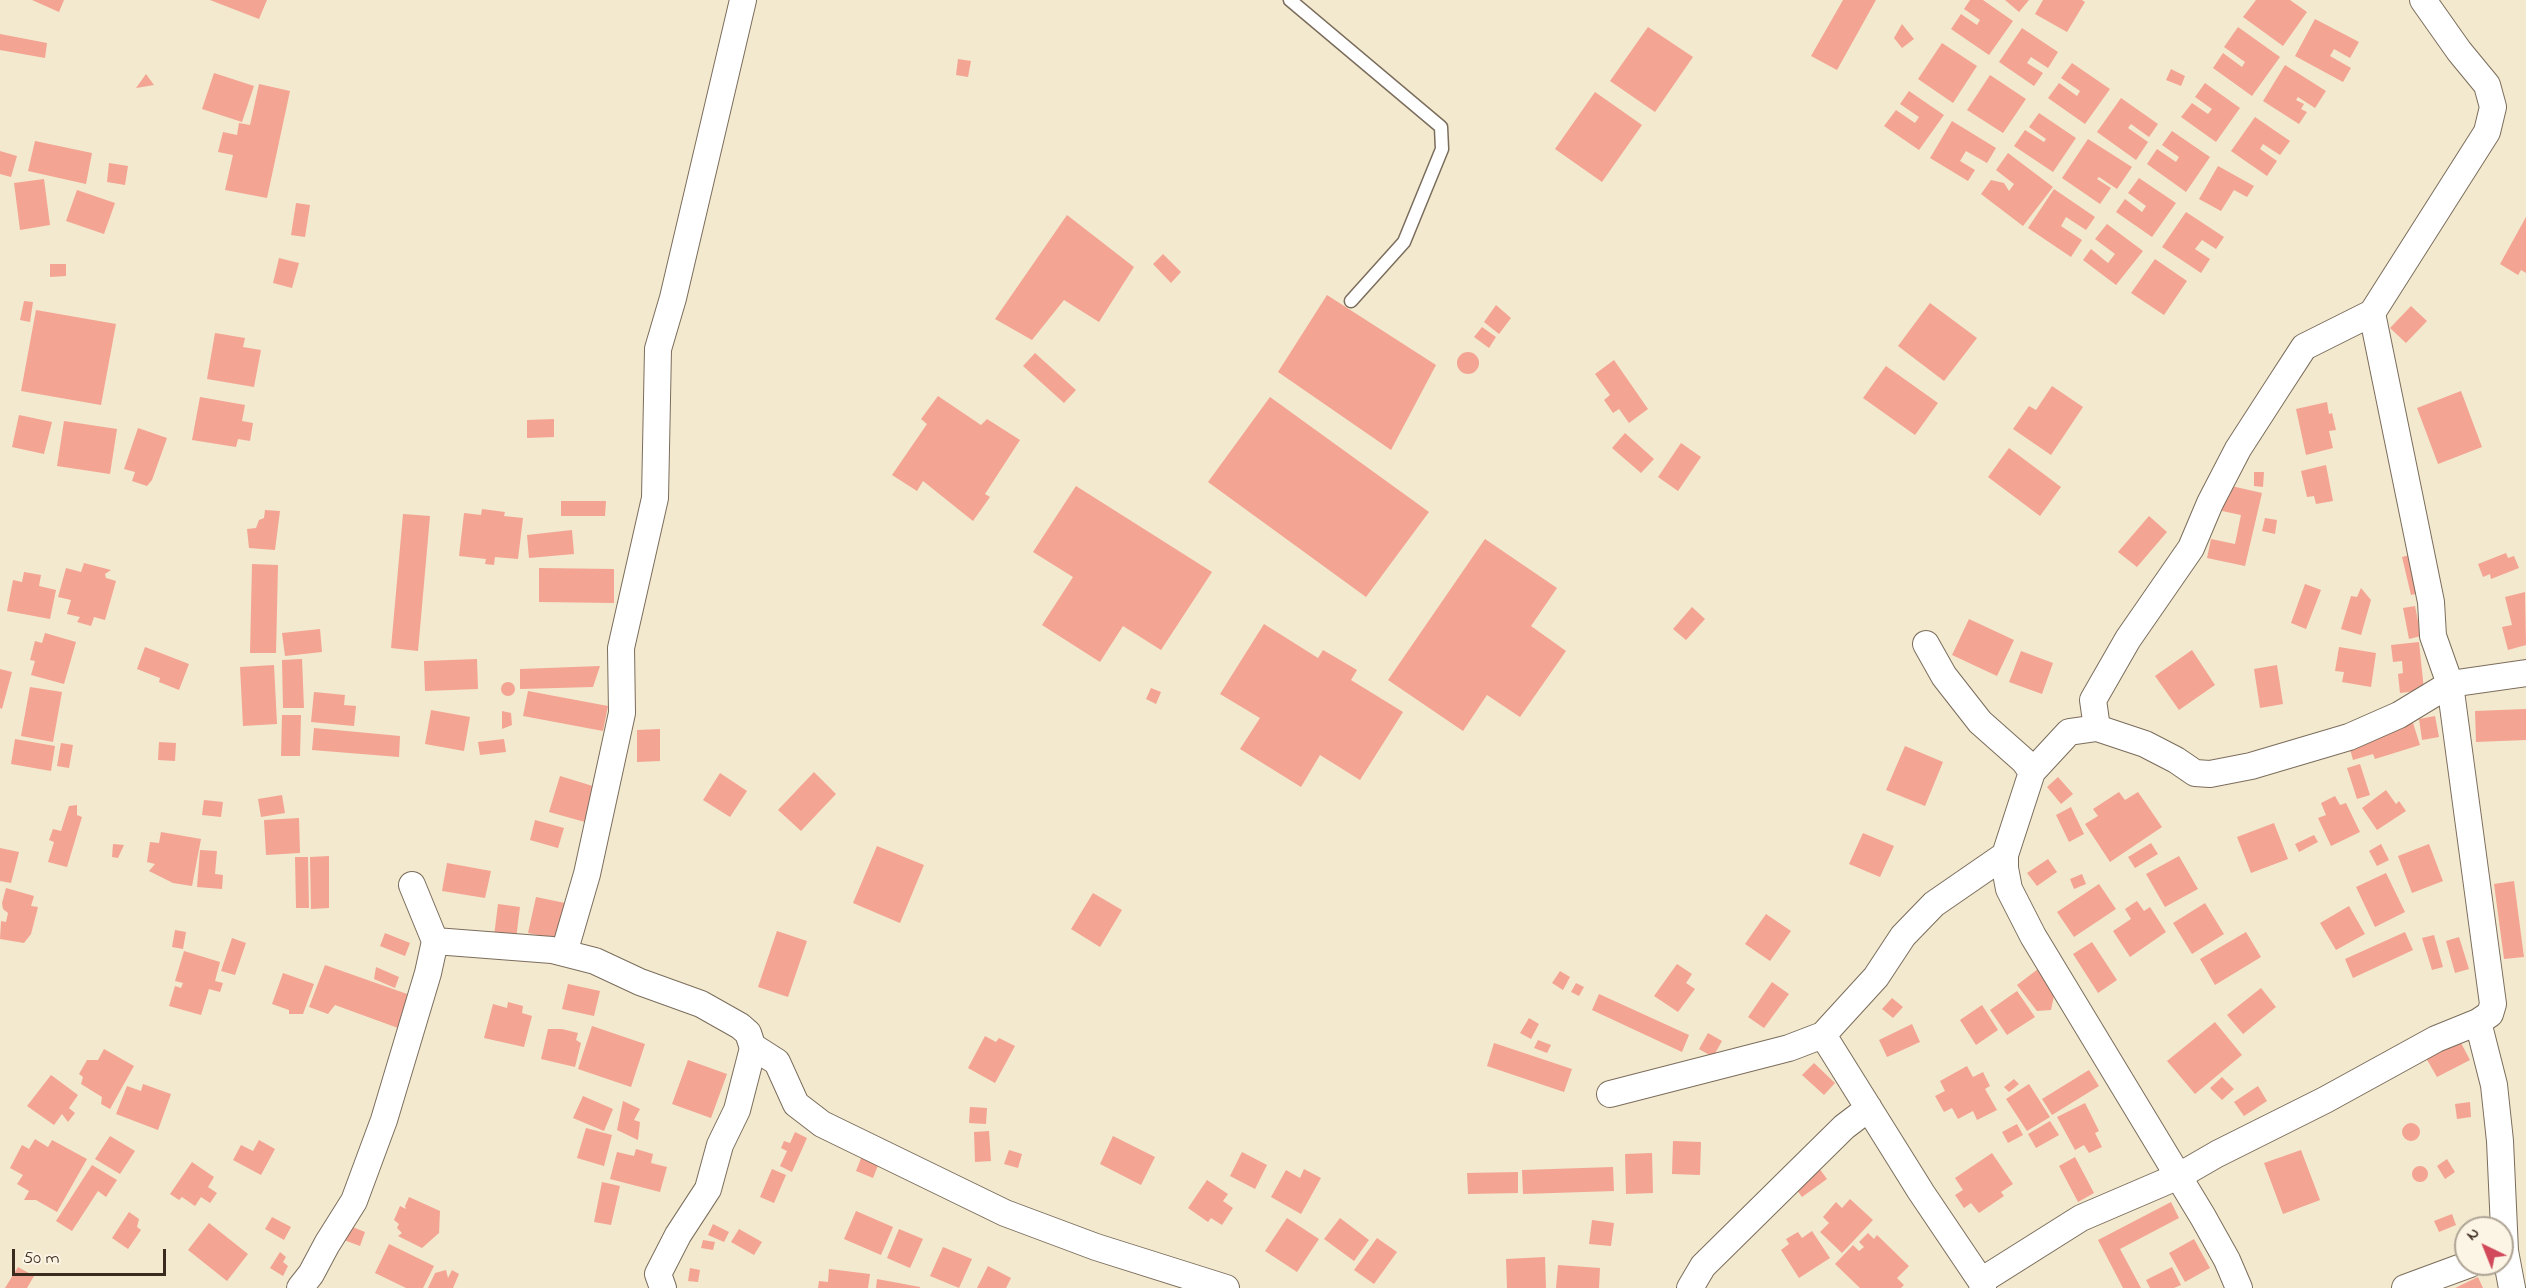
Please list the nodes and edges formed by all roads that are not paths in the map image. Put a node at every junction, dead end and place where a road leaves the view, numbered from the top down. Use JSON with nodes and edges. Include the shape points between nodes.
{"nodes":[{"id":1,"x":743,"y":0,"type":"edge"},
{"id":2,"x":1290,"y":0,"type":"edge"},
{"id":3,"x":2423,"y":0,"type":"edge"},
{"id":4,"x":1351,"y":302,"type":"dead end"},
{"id":5,"x":2372,"y":313,"type":"junction"},
{"id":6,"x":1926,"y":645,"type":"dead end"},
{"id":7,"x":2526,"y":673,"type":"edge"},
{"id":8,"x":2450,"y":684,"type":"junction"},
{"id":9,"x":2097,"y":728,"type":"junction"},
{"id":10,"x":2032,"y":772,"type":"junction"},
{"id":11,"x":2005,"y":855,"type":"junction"},
{"id":12,"x":412,"y":885,"type":"dead end"},
{"id":13,"x":435,"y":941,"type":"junction"},
{"id":14,"x":564,"y":953,"type":"junction"},
{"id":15,"x":2478,"y":1022,"type":"junction"},
{"id":16,"x":1823,"y":1035,"type":"junction"},
{"id":17,"x":752,"y":1046,"type":"junction"},
{"id":18,"x":1610,"y":1094,"type":"dead end"},
{"id":19,"x":1869,"y":1108,"type":"junction"},
{"id":20,"x":2179,"y":1176,"type":"junction"},
{"id":21,"x":2502,"y":1216,"type":"edge"},
{"id":22,"x":2454,"y":1270,"type":"edge"},
{"id":23,"x":1982,"y":1285,"type":"edge"},
{"id":24,"x":300,"y":1288,"type":"edge"},
{"id":25,"x":663,"y":1288,"type":"edge"},
{"id":26,"x":1226,"y":1288,"type":"edge"},
{"id":27,"x":1690,"y":1288,"type":"edge"},
{"id":28,"x":2239,"y":1288,"type":"edge"},
{"id":29,"x":2405,"y":1288,"type":"edge"}],
"edges":[{"from":1,"to":14,"type":"street","via":[[674,298],[658,349],[655,498],[621,648],[622,713],[587,874]]},
{"from":2,"to":4,"type":"lane","via":[[1441,127],[1442,148],[1404,242]]},
{"from":3,"to":5,"type":"street","via":[[2487,85],[2493,107],[2487,132]]},
{"from":5,"to":8,"type":"street","via":[[2431,602],[2433,636]]},
{"from":5,"to":9,"type":"street","via":[[2304,347],[2238,449],[2191,548],[2134,630],[2093,700]]},
{"from":6,"to":10,"type":"street","via":[[1980,723]]},
{"from":7,"to":8,"type":"street"},
{"from":8,"to":9,"type":"street","via":[[2399,715],[2349,737],[2210,774],[2195,773],[2145,744]]},
{"from":8,"to":15,"type":"street","via":[[2493,1004],[2490,1014]]},
{"from":9,"to":10,"type":"street","via":[[2069,732]]},
{"from":10,"to":11,"type":"street"},
{"from":11,"to":16,"type":"street","via":[[1934,904]]},
{"from":11,"to":20,"type":"street","via":[[2009,889],[2033,936]]},
{"from":12,"to":13,"type":"street"},
{"from":13,"to":14,"type":"street"},
{"from":13,"to":24,"type":"street","via":[[377,1142],[354,1201]]},
{"from":14,"to":17,"type":"street","via":[[701,1004],[740,1026],[748,1033]]},
{"from":15,"to":20,"type":"street","via":[[2436,1039]]},
{"from":15,"to":21,"type":"street","via":[[2494,1085]]},
{"from":16,"to":18,"type":"street","via":[[1789,1048]]},
{"from":16,"to":19,"type":"street"},
{"from":17,"to":25,"type":"street","via":[[736,1110],[720,1145],[708,1189],[658,1274]]},
{"from":17,"to":26,"type":"street","via":[[777,1062],[796,1104],[822,1124],[1005,1213]]},
{"from":19,"to":23,"type":"street"},
{"from":19,"to":27,"type":"street","via":[[1844,1127],[1702,1266]]},
{"from":20,"to":23,"type":"street","via":[[2081,1218]]},
{"from":20,"to":28,"type":"street"},
{"from":22,"to":29,"type":"street"}]}
